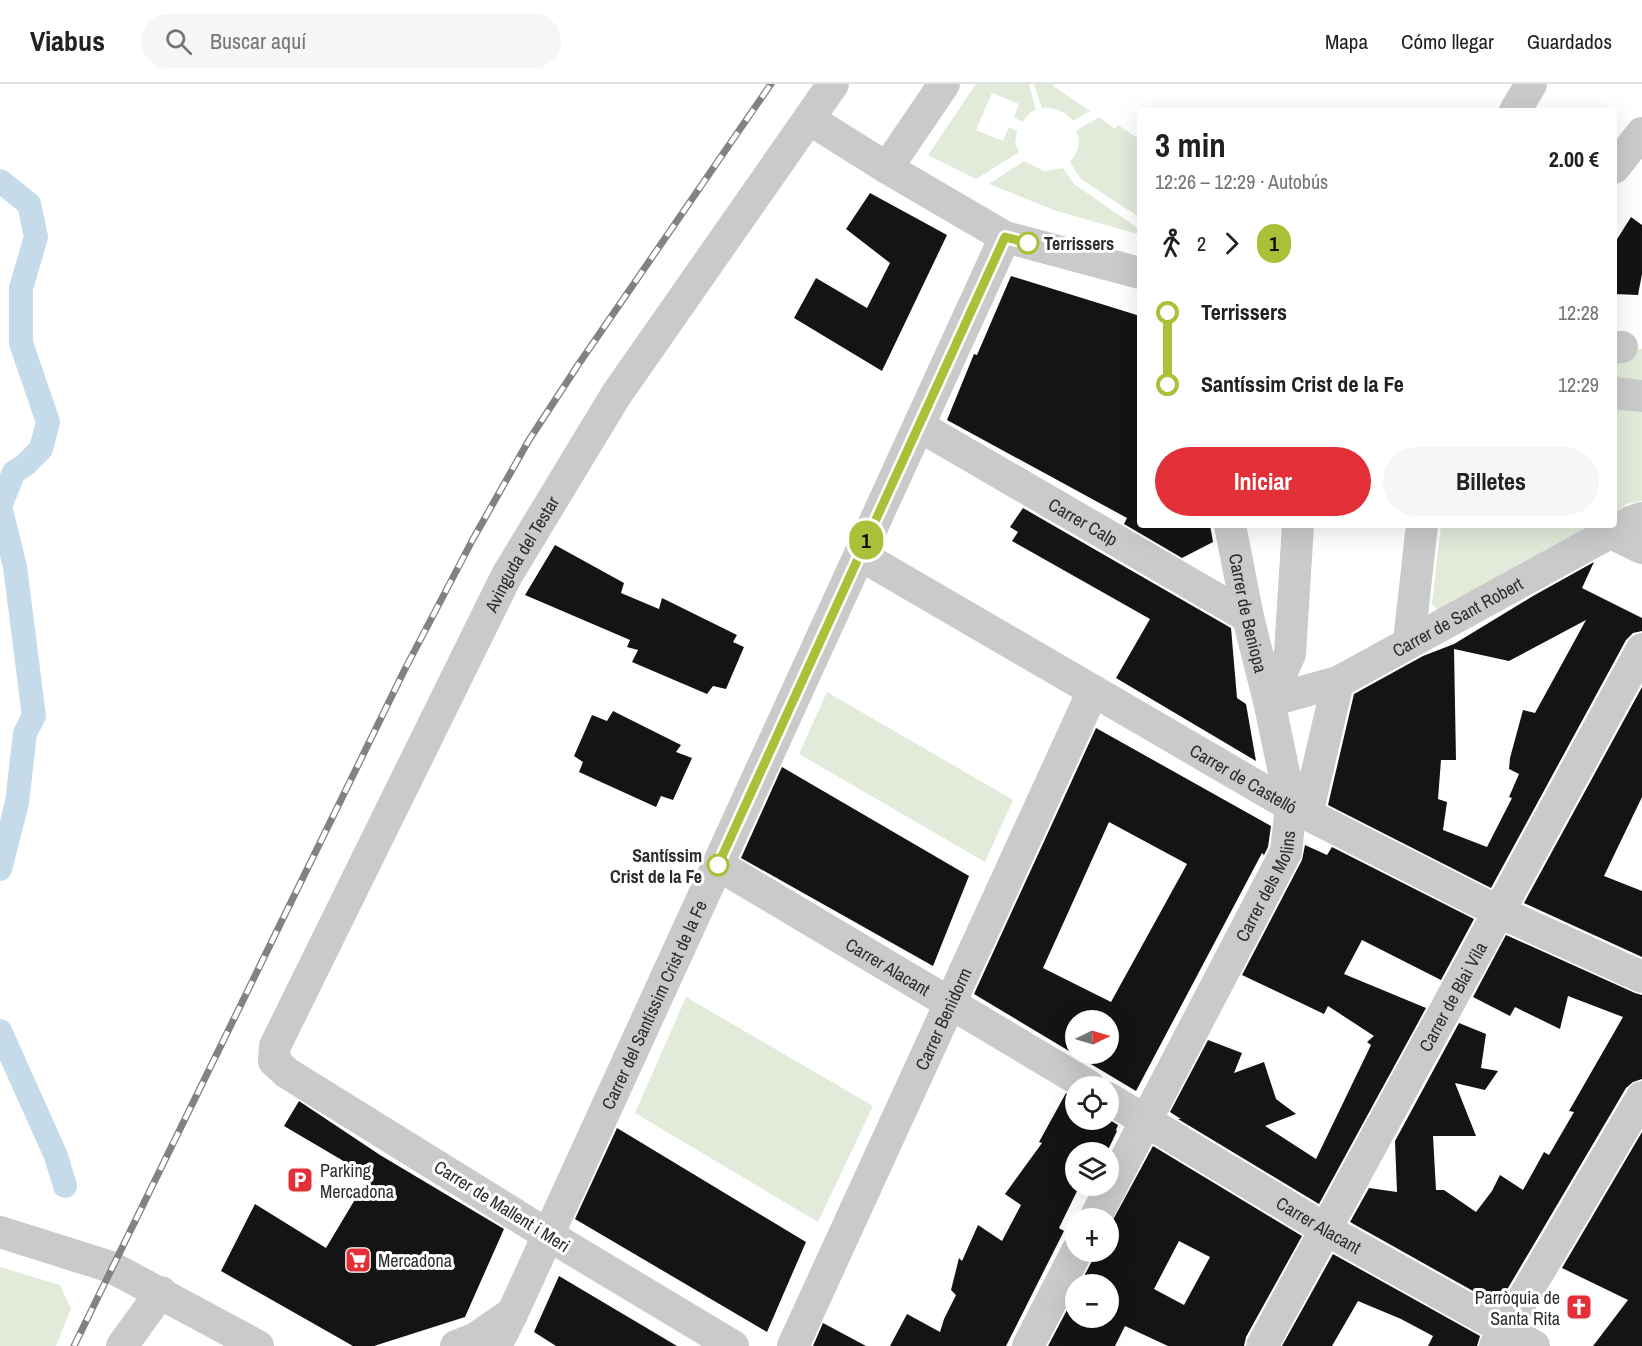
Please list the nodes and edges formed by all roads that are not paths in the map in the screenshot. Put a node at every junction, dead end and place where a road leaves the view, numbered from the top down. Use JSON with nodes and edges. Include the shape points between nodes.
{"nodes":[{"id":1,"x":833,"y":84,"type":"edge"},
{"id":2,"x":944,"y":84,"type":"edge"},
{"id":3,"x":1531,"y":84,"type":"edge"},
{"id":4,"x":1517,"y":108,"type":"edge"},
{"id":5,"x":809,"y":119,"type":"junction"},
{"id":6,"x":1642,"y":133,"type":"edge"},
{"id":7,"x":1617,"y":164,"type":"edge"},
{"id":8,"x":887,"y":168,"type":"junction"},
{"id":9,"x":1005,"y":237,"type":"junction"},
{"id":10,"x":1137,"y":272,"type":"edge"},
{"id":11,"x":1617,"y":393,"type":"edge"},
{"id":12,"x":1642,"y":396,"type":"edge"},
{"id":13,"x":918,"y":426,"type":"junction"},
{"id":14,"x":1642,"y":518,"type":"edge"},
{"id":15,"x":1231,"y":528,"type":"edge"},
{"id":16,"x":1298,"y":528,"type":"edge"},
{"id":17,"x":1422,"y":528,"type":"edge"},
{"id":18,"x":1611,"y":533,"type":"junction"},
{"id":19,"x":1642,"y":548,"type":"edge"},
{"id":20,"x":860,"y":555,"type":"junction"},
{"id":21,"x":1248,"y":617,"type":"junction"},
{"id":22,"x":1409,"y":642,"type":"junction"},
{"id":23,"x":1642,"y":649,"type":"edge"},
{"id":24,"x":1338,"y":682,"type":"junction"},
{"id":25,"x":1093,"y":691,"type":"junction"},
{"id":26,"x":1269,"y":700,"type":"junction"},
{"id":27,"x":1299,"y":810,"type":"junction"},
{"id":28,"x":718,"y":865,"type":"junction"},
{"id":29,"x":1499,"y":912,"type":"junction"},
{"id":30,"x":1642,"y":978,"type":"edge"},
{"id":31,"x":950,"y":1003,"type":"junction"},
{"id":32,"x":274,"y":1061,"type":"joint"},
{"id":33,"x":1072,"y":1076,"type":"edge"},
{"id":34,"x":1642,"y":1097,"type":"edge"},
{"id":35,"x":1119,"y":1104,"type":"edge"},
{"id":36,"x":1146,"y":1120,"type":"junction"},
{"id":37,"x":1100,"y":1208,"type":"edge"},
{"id":38,"x":1325,"y":1229,"type":"junction"},
{"id":39,"x":0,"y":1232,"type":"edge"},
{"id":40,"x":548,"y":1235,"type":"junction"},
{"id":41,"x":1071,"y":1262,"type":"edge"},
{"id":42,"x":160,"y":1292,"type":"junction"},
{"id":43,"x":512,"y":1314,"type":"junction"},
{"id":44,"x":1500,"y":1338,"type":"edge"},
{"id":45,"x":122,"y":1346,"type":"edge"},
{"id":46,"x":258,"y":1346,"type":"edge"},
{"id":47,"x":456,"y":1346,"type":"edge"},
{"id":48,"x":496,"y":1346,"type":"edge"},
{"id":49,"x":733,"y":1346,"type":"edge"},
{"id":50,"x":793,"y":1346,"type":"edge"},
{"id":51,"x":1028,"y":1346,"type":"edge"},
{"id":52,"x":1262,"y":1346,"type":"edge"},
{"id":53,"x":1534,"y":1346,"type":"edge"}],
"edges":[{"from":1,"to":5,"type":"street","name":"Avinguda del Testar"},
{"from":2,"to":8,"type":"street"},
{"from":3,"to":4,"type":"street"},
{"from":5,"to":8,"type":"street"},
{"from":5,"to":32,"type":"street","name":"Avinguda del Testar","via":[[616,395],[507,575],[275,1046]]},
{"from":6,"to":7,"type":"street"},
{"from":8,"to":9,"type":"street"},
{"from":9,"to":10,"type":"street"},
{"from":9,"to":13,"type":"street","name":"Carrer del Santíssim Crist de la Fe"},
{"from":11,"to":12,"type":"street"},
{"from":13,"to":20,"type":"street","name":"Carrer del Santíssim Crist de la Fe"},
{"from":13,"to":21,"type":"street","name":"Carrer Calp"},
{"from":14,"to":18,"type":"street","name":"Carrer de Sant Robert"},
{"from":15,"to":21,"type":"street","name":"Carrer de Beniopa"},
{"from":16,"to":26,"type":"street","via":[[1290,654]]},
{"from":17,"to":22,"type":"street"},
{"from":18,"to":19,"type":"street"},
{"from":18,"to":22,"type":"street","name":"Carrer de Sant Robert"},
{"from":20,"to":25,"type":"street","name":"Carrer de Castelló"},
{"from":20,"to":28,"type":"street","name":"Carrer del Santíssim Crist de la Fe"},
{"from":21,"to":26,"type":"street","name":"Carrer de Beniopa"},
{"from":22,"to":24,"type":"street","name":"Carrer de Sant Robert"},
{"from":23,"to":29,"type":"street","name":"Carrer de Blai Vila"},
{"from":24,"to":26,"type":"street","name":"Carrer de Sant Robert"},
{"from":24,"to":27,"type":"street","name":"Carrer dels Molins"},
{"from":25,"to":27,"type":"street","name":"Carrer de Castelló"},
{"from":25,"to":31,"type":"street","name":"Carrer Benidorm"},
{"from":26,"to":27,"type":"street","name":"Carrer dels Molins"},
{"from":27,"to":29,"type":"street","name":"Carrer de Castelló"},
{"from":27,"to":36,"type":"street","name":"Carrer dels Molins","via":[[1287,852]]},
{"from":28,"to":31,"type":"street","name":"Carrer Alacant"},
{"from":28,"to":40,"type":"street","name":"Carrer del Santíssim Crist de la Fe"},
{"from":29,"to":30,"type":"street","name":"Carrer de Castelló"},
{"from":29,"to":38,"type":"street","name":"Carrer de Blai Vila"},
{"from":31,"to":33,"type":"street","name":"Carrer Alacant"},
{"from":31,"to":50,"type":"street","name":"Carrer Benidorm"},
{"from":32,"to":40,"type":"street","name":"Carrer de Mallent i Meri","via":[[296,1079]]},
{"from":34,"to":44,"type":"street"},
{"from":35,"to":36,"type":"street","name":"Carrer Alacant"},
{"from":36,"to":37,"type":"street","name":"Carrer dels Molins"},
{"from":36,"to":38,"type":"street","name":"Carrer Alacant"},
{"from":38,"to":44,"type":"street","name":"Carrer Alacant"},
{"from":38,"to":52,"type":"street","name":"Carrer de Blai Vila"},
{"from":39,"to":42,"type":"street","via":[[111,1267]]},
{"from":40,"to":43,"type":"street","name":"Carrer del Santíssim Crist de la Fe"},
{"from":40,"to":49,"type":"street","name":"Carrer de Mallent i Meri"},
{"from":41,"to":51,"type":"street"},
{"from":42,"to":45,"type":"street"},
{"from":42,"to":46,"type":"street"},
{"from":43,"to":47,"type":"street"},
{"from":43,"to":48,"type":"street","name":"Carrer del Santíssim Crist de la Fe"},
{"from":44,"to":53,"type":"street","name":"Carrer Alacant"}]}
